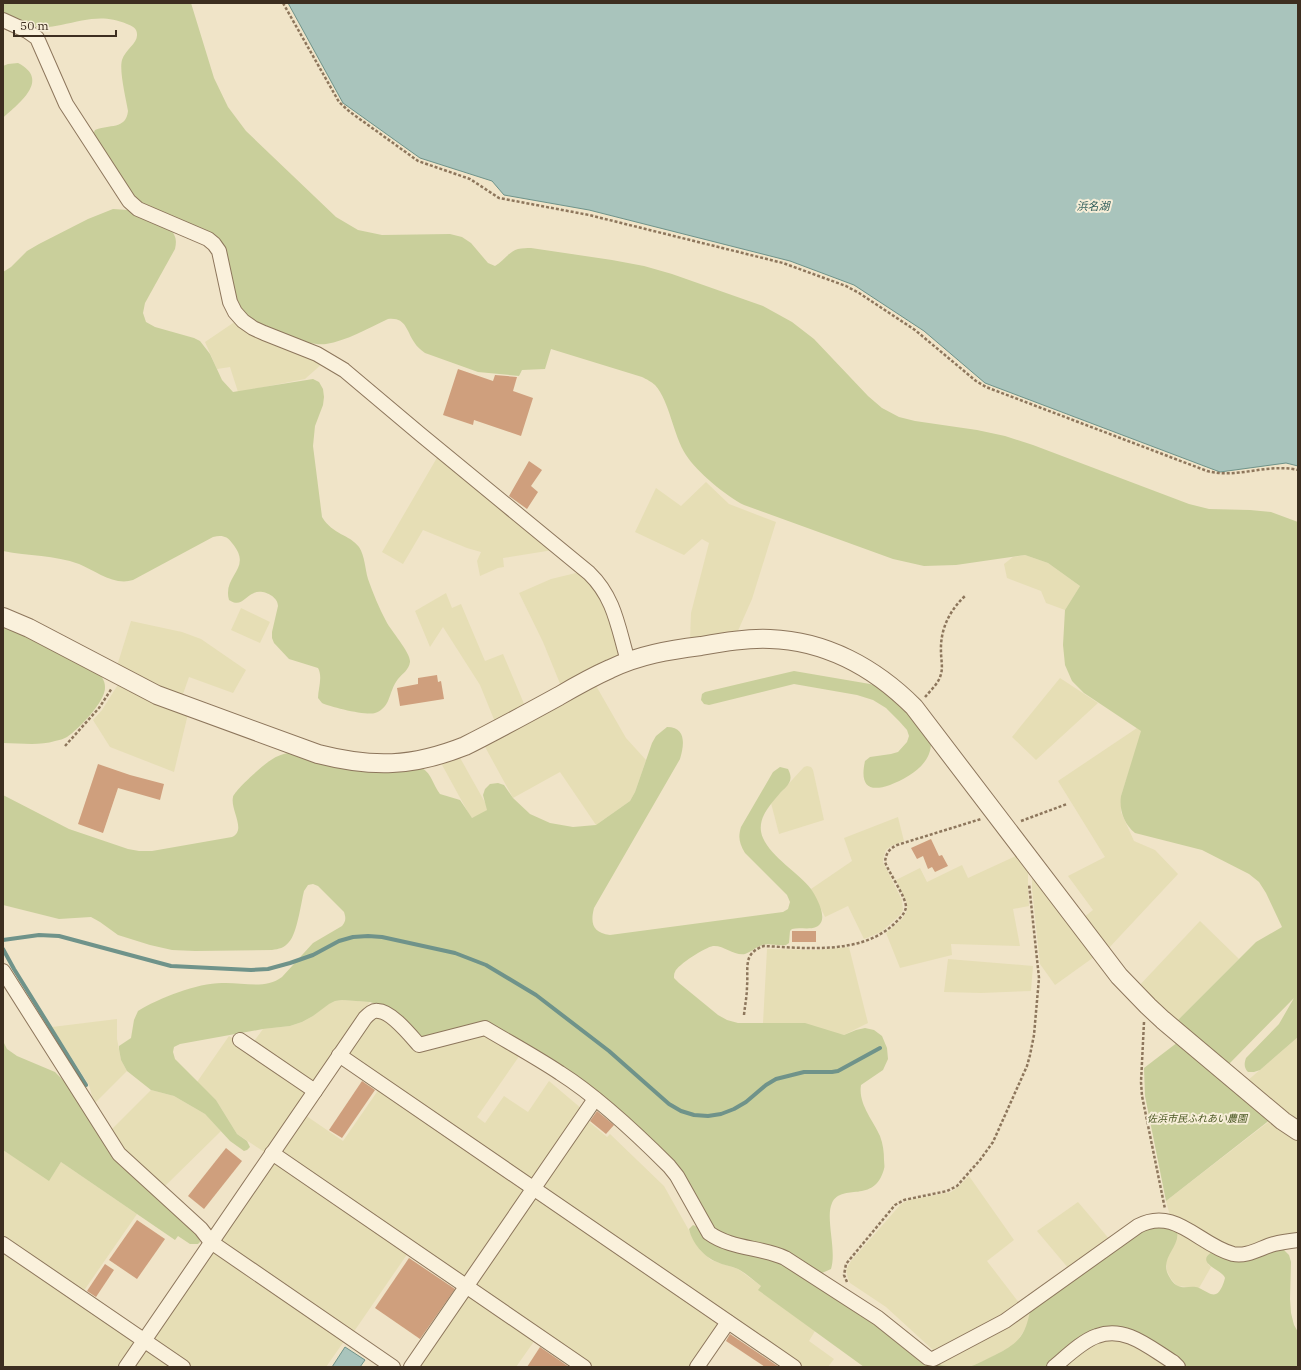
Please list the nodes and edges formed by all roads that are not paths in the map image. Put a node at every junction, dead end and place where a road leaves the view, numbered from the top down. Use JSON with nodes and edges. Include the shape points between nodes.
{"nodes":[{"id":1,"x":3,"y":20,"type":"edge"},
{"id":2,"x":3,"y":617,"type":"edge"},
{"id":3,"x":628,"y":661,"type":"junction"},
{"id":4,"x":3,"y":971,"type":"edge"},
{"id":5,"x":240,"y":1040,"type":"dead end"},
{"id":6,"x":339,"y":1055,"type":"junction"},
{"id":7,"x":315,"y":1091,"type":"junction"},
{"id":8,"x":595,"y":1099,"type":"junction"},
{"id":9,"x":1298,"y":1131,"type":"edge"},
{"id":10,"x":272,"y":1153,"type":"junction"},
{"id":11,"x":534,"y":1189,"type":"junction"},
{"id":12,"x":1298,"y":1240,"type":"edge"},
{"id":13,"x":211,"y":1242,"type":"junction"},
{"id":14,"x":3,"y":1244,"type":"edge"},
{"id":15,"x":466,"y":1287,"type":"junction"},
{"id":16,"x":728,"y":1322,"type":"junction"},
{"id":17,"x":144,"y":1340,"type":"junction"},
{"id":18,"x":126,"y":1367,"type":"edge"},
{"id":19,"x":183,"y":1367,"type":"edge"},
{"id":20,"x":393,"y":1367,"type":"edge"},
{"id":21,"x":411,"y":1367,"type":"edge"},
{"id":22,"x":584,"y":1367,"type":"edge"},
{"id":23,"x":697,"y":1367,"type":"edge"},
{"id":24,"x":794,"y":1367,"type":"edge"},
{"id":25,"x":1054,"y":1367,"type":"edge"},
{"id":26,"x":1178,"y":1367,"type":"edge"}],
"edges":[{"from":1,"to":3,"type":"street","via":[[37,38],[66,104],[129,201],[144,212],[208,239],[220,251],[230,302],[243,321],[258,331],[317,354],[344,370],[589,572],[610,600]]},
{"from":2,"to":3,"type":"street","via":[[42,634],[145,689],[175,702],[318,754],[360,763],[403,763],[445,754]]},
{"from":3,"to":9,"type":"street","via":[[668,650],[730,641],[770,639],[791,641],[830,651],[861,665],[884,680],[915,708],[1105,960],[1133,992],[1283,1121]]},
{"from":4,"to":13,"type":"street","via":[[119,1154],[201,1229]]},
{"from":5,"to":7,"type":"street"},
{"from":6,"to":7,"type":"street"},
{"from":6,"to":8,"type":"street","via":[[365,1018],[377,1010],[390,1016],[420,1045],[485,1028],[561,1074]]},
{"from":6,"to":11,"type":"street"},
{"from":7,"to":10,"type":"street"},
{"from":8,"to":11,"type":"street"},
{"from":8,"to":12,"type":"street","via":[[669,1166],[709,1233],[717,1239],[771,1252],[785,1258],[878,1318],[928,1358],[933,1359],[1005,1320],[1147,1222],[1166,1220],[1175,1223],[1233,1254],[1244,1254],[1274,1244]]},
{"from":10,"to":13,"type":"street"},
{"from":10,"to":15,"type":"street"},
{"from":11,"to":15,"type":"street"},
{"from":11,"to":16,"type":"street"},
{"from":13,"to":17,"type":"street"},
{"from":13,"to":20,"type":"street"},
{"from":14,"to":17,"type":"street"},
{"from":15,"to":21,"type":"street"},
{"from":15,"to":22,"type":"street"},
{"from":16,"to":23,"type":"street"},
{"from":16,"to":24,"type":"street"},
{"from":17,"to":18,"type":"street"},
{"from":17,"to":19,"type":"street"},
{"from":25,"to":26,"type":"street","via":[[1096,1336],[1122,1333]]}]}
